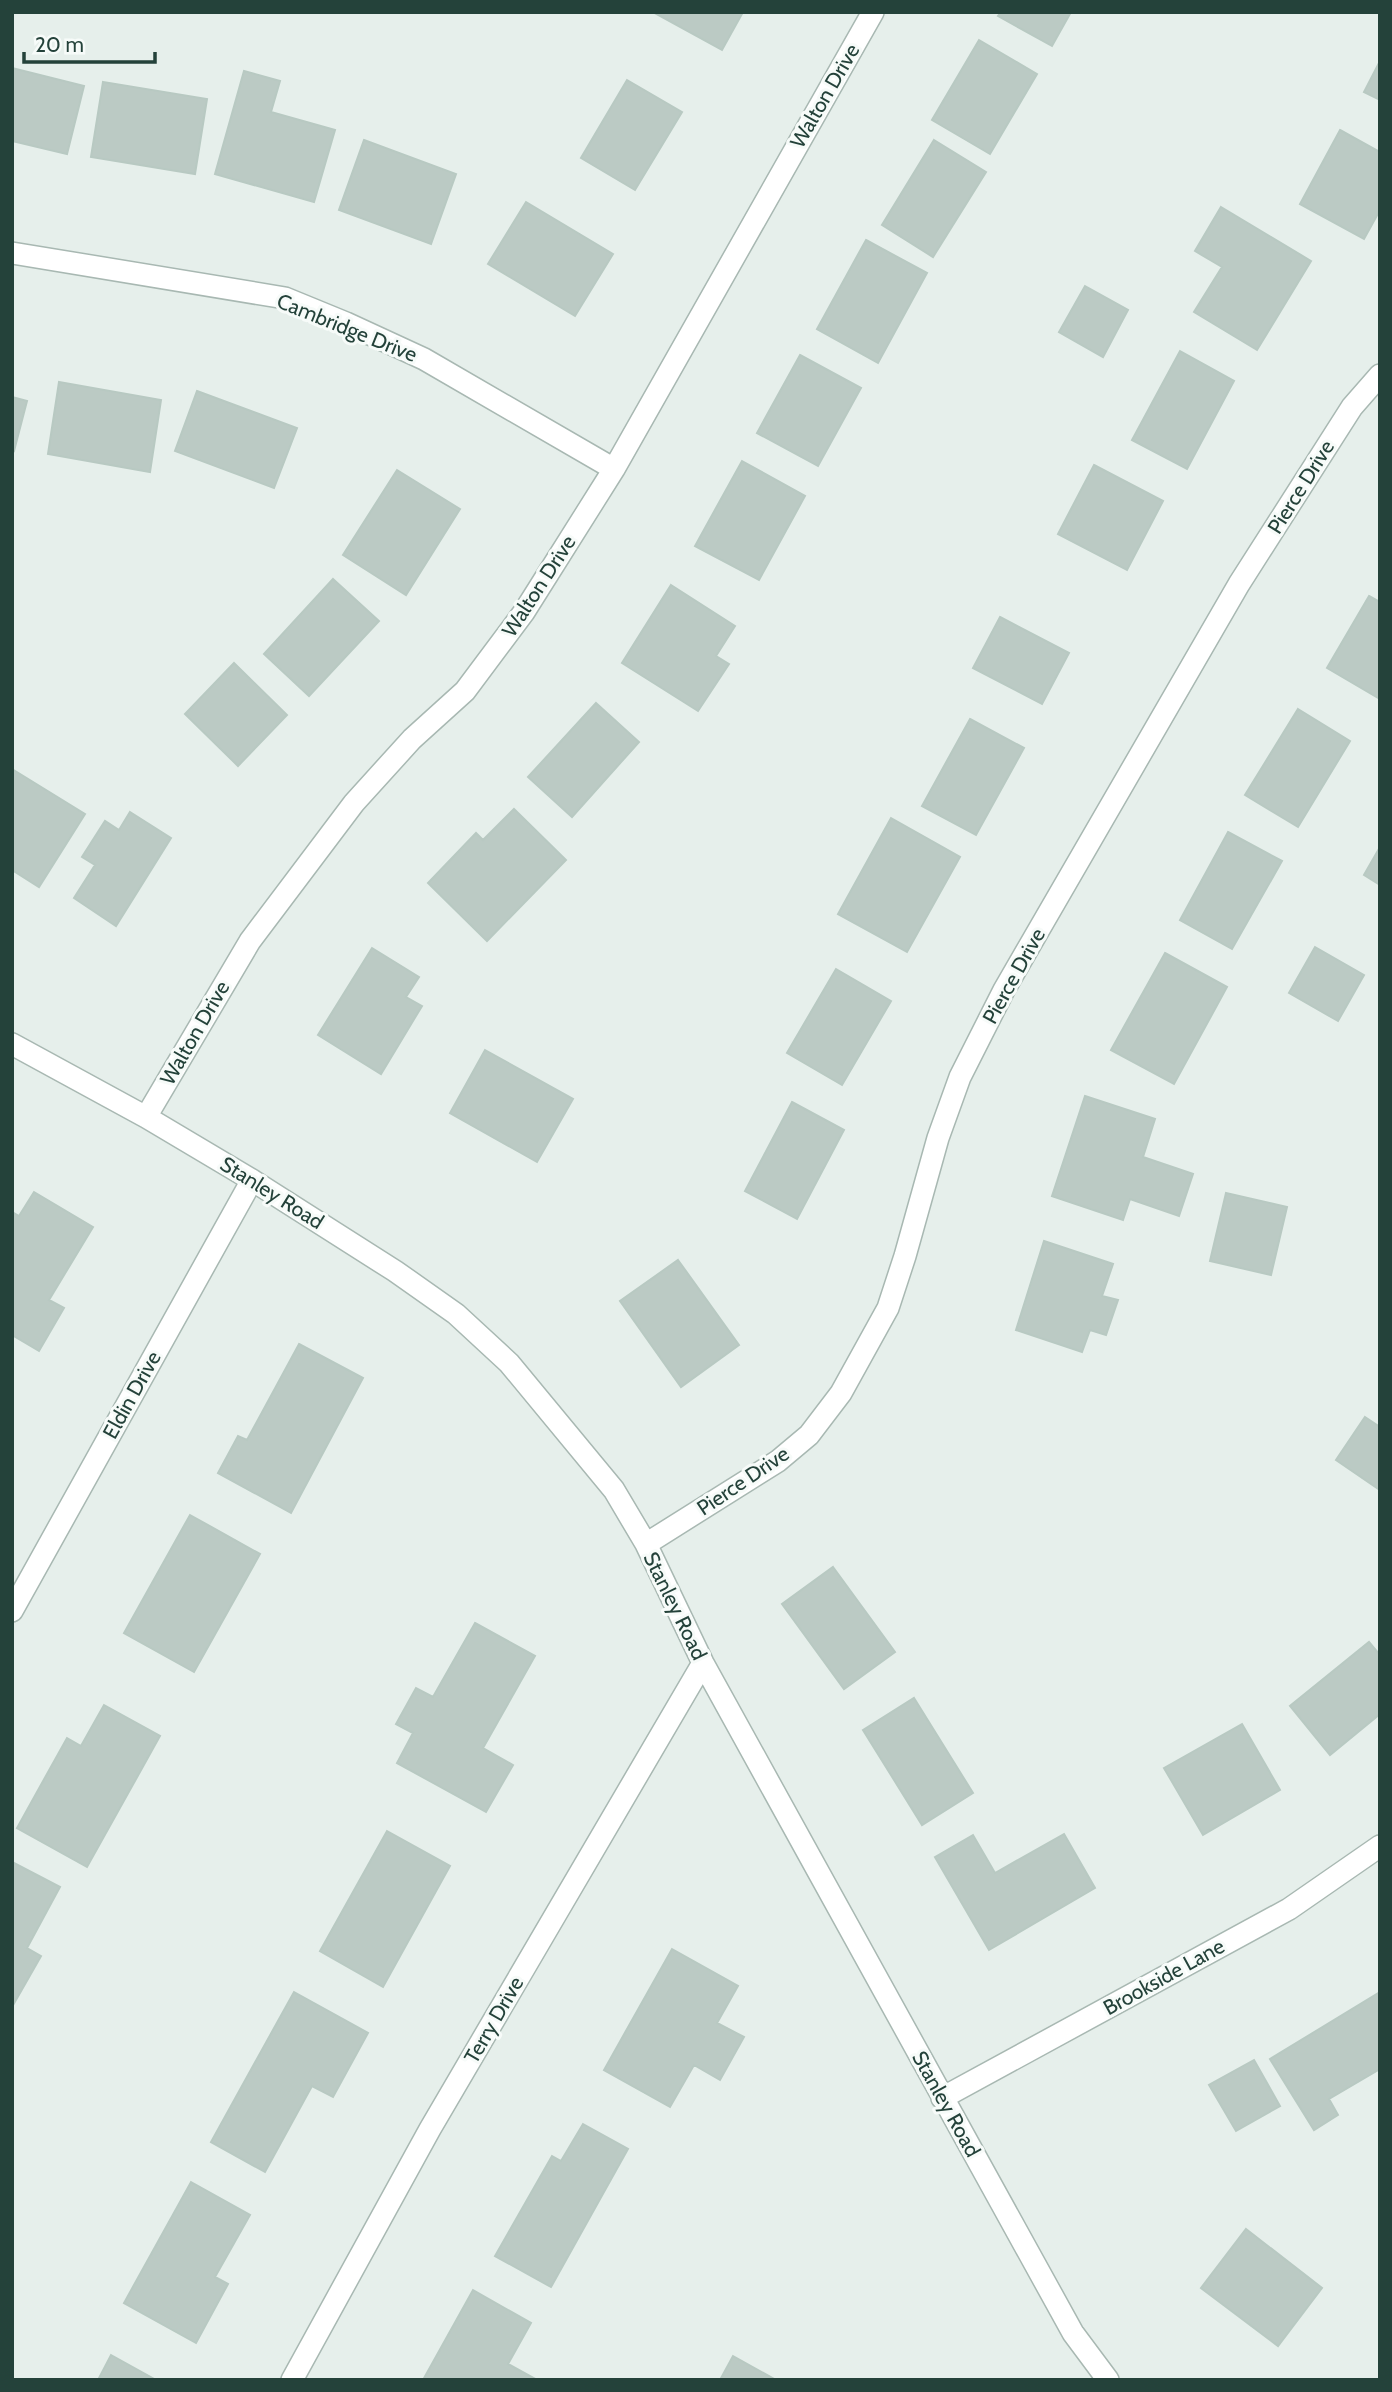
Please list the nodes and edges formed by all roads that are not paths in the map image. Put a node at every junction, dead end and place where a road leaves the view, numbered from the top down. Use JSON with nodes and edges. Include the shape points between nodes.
{"nodes":[{"id":1,"x":873,"y":12,"type":"edge"},
{"id":2,"x":12,"y":253,"type":"edge"},
{"id":3,"x":1380,"y":375,"type":"edge"},
{"id":4,"x":614,"y":469,"type":"junction"},
{"id":5,"x":12,"y":1044,"type":"edge"},
{"id":6,"x":146,"y":1117,"type":"junction"},
{"id":7,"x":252,"y":1180,"type":"junction"},
{"id":8,"x":646,"y":1544,"type":"junction"},
{"id":9,"x":12,"y":1611,"type":"edge"},
{"id":10,"x":703,"y":1663,"type":"junction"},
{"id":11,"x":1380,"y":1846,"type":"edge"},
{"id":12,"x":942,"y":2098,"type":"junction"},
{"id":13,"x":292,"y":2380,"type":"edge"},
{"id":14,"x":1108,"y":2380,"type":"edge"}],
"edges":[{"from":1,"to":4,"type":"street","name":"Walton Drive"},
{"from":2,"to":4,"type":"street","name":"Cambridge Drive","via":[[285,298],[424,359]]},
{"from":3,"to":8,"type":"street","name":"Pierce Drive","via":[[1352,407],[1239,584],[1004,990],[960,1077],[887,1308],[841,1393],[809,1435],[778,1461]]},
{"from":4,"to":6,"type":"street","name":"Walton Drive","via":[[524,612],[465,691],[412,739],[354,803],[250,941]]},
{"from":5,"to":6,"type":"street","name":"Stanley Road"},
{"from":6,"to":7,"type":"street","name":"Stanley Road"},
{"from":7,"to":8,"type":"street","name":"Stanley Road","via":[[456,1314],[509,1363],[614,1490]]},
{"from":7,"to":9,"type":"street","name":"Eldin Drive"},
{"from":8,"to":10,"type":"street","name":"Stanley Road"},
{"from":10,"to":12,"type":"street","name":"Stanley Road"},
{"from":10,"to":13,"type":"street","name":"Terry Drive","via":[[430,2129]]},
{"from":11,"to":12,"type":"street","name":"Brookside Lane","via":[[1289,1909]]},
{"from":12,"to":14,"type":"street","name":"Stanley Road","via":[[1073,2333]]}]}
